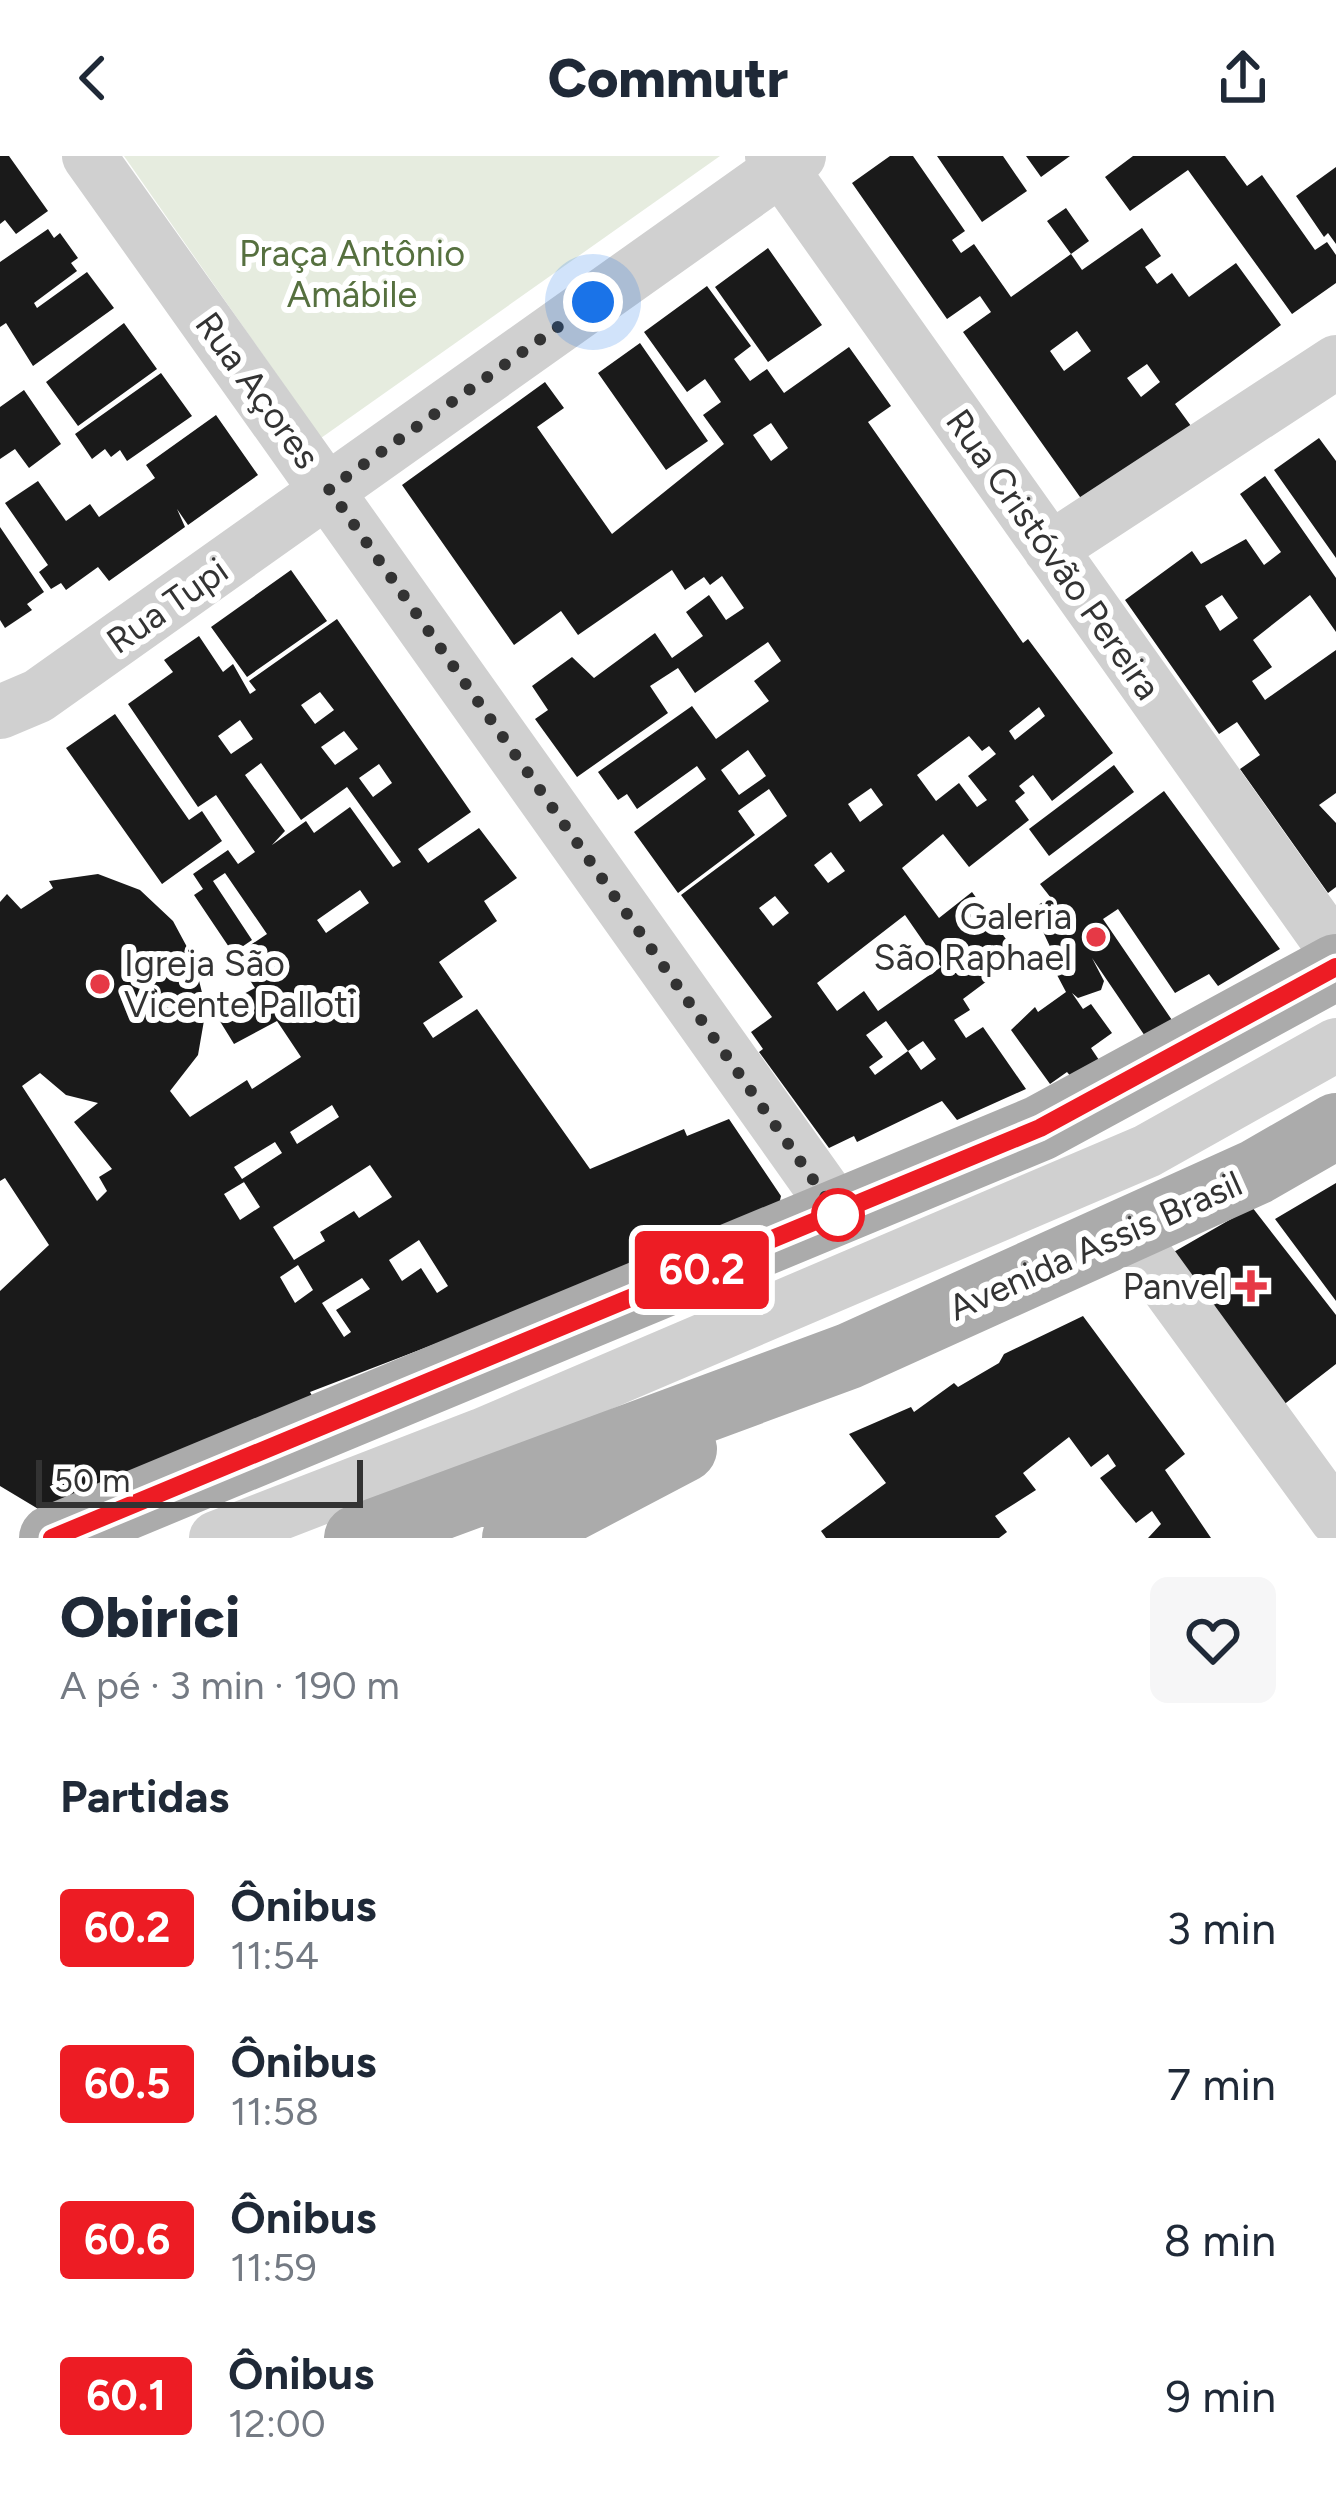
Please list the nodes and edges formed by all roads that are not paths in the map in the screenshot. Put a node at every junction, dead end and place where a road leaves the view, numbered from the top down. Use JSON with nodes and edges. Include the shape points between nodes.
{"nodes":[{"id":1,"x":89,"y":156,"type":"edge"},
{"id":2,"x":784,"y":160,"type":"edge"},
{"id":3,"x":1336,"y":362,"type":"edge"},
{"id":4,"x":329,"y":489,"type":"junction"},
{"id":5,"x":1050,"y":549,"type":"junction"},
{"id":6,"x":0,"y":712,"type":"edge"},
{"id":7,"x":1336,"y":952,"type":"edge"},
{"id":8,"x":1336,"y":967,"type":"edge"},
{"id":9,"x":1336,"y":1045,"type":"edge"},
{"id":10,"x":1336,"y":1126,"type":"edge"},
{"id":11,"x":840,"y":1214,"type":"junction"},
{"id":12,"x":1126,"y":1231,"type":"junction"},
{"id":13,"x":658,"y":1360,"type":"junction"},
{"id":14,"x":432,"y":1380,"type":"junction"},
{"id":15,"x":530,"y":1501,"type":"edge"},
{"id":16,"x":1336,"y":1518,"type":"edge"},
{"id":17,"x":120,"y":1525,"type":"edge"},
{"id":18,"x":52,"y":1538,"type":"edge"},
{"id":19,"x":216,"y":1538,"type":"edge"},
{"id":20,"x":357,"y":1538,"type":"edge"}],
"edges":[{"from":1,"to":4,"type":"street","name":"Rua Açores"},
{"from":2,"to":4,"type":"street","name":"Rua Tupi"},
{"from":2,"to":5,"type":"street","name":"Rua Cristóvão Pereira"},
{"from":3,"to":5,"type":"street"},
{"from":4,"to":6,"type":"street","name":"Rua Tupi","via":[[38,696]]},
{"from":4,"to":11,"type":"street","name":"Rua Açores"},
{"from":5,"to":7,"type":"street","name":"Rua Cristóvão Pereira"},
{"from":8,"to":11,"type":"main road","via":[[1040,1128]]},
{"from":9,"to":13,"type":"street","via":[[1148,1151]]},
{"from":10,"to":12,"type":"main road","name":"Avenida Assis Brasil"},
{"from":11,"to":14,"type":"main road"},
{"from":12,"to":15,"type":"main road","name":"Avenida Assis Brasil"},
{"from":12,"to":16,"type":"street"},
{"from":13,"to":14,"type":"street"},
{"from":13,"to":15,"type":"street"},
{"from":14,"to":17,"type":"main road"},
{"from":15,"to":19,"type":"street"},
{"from":15,"to":20,"type":"main road","name":"Avenida Assis Brasil"},
{"from":17,"to":18,"type":"main road"}]}
